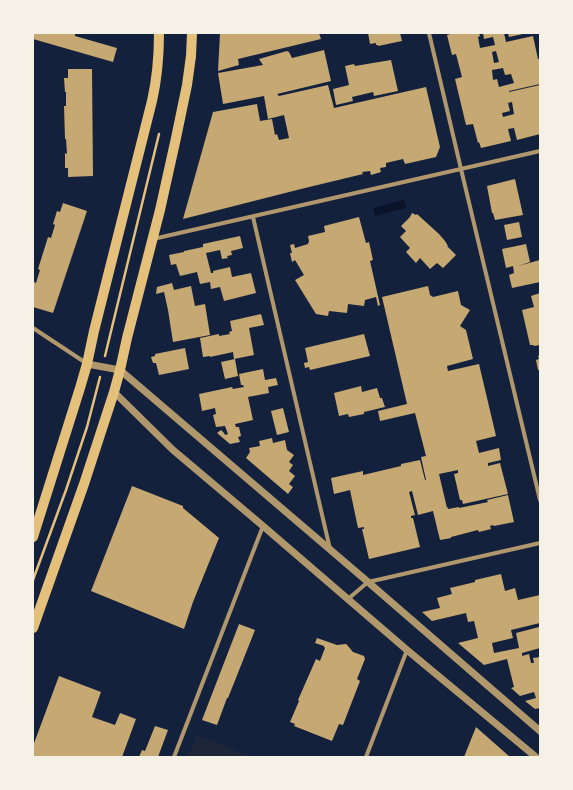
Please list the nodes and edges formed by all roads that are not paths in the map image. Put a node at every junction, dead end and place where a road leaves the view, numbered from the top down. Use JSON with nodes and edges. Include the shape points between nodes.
{"nodes":[{"id":1,"x":159,"y":33,"type":"edge"},
{"id":2,"x":192,"y":33,"type":"edge"},
{"id":3,"x":429,"y":33,"type":"edge"},
{"id":4,"x":540,"y":151,"type":"edge"},
{"id":5,"x":461,"y":169,"type":"junction"},
{"id":6,"x":253,"y":217,"type":"junction"},
{"id":7,"x":152,"y":239,"type":"junction"},
{"id":8,"x":33,"y":328,"type":"edge"},
{"id":9,"x":87,"y":364,"type":"junction"},
{"id":10,"x":120,"y":370,"type":"junction"},
{"id":11,"x":114,"y":392,"type":"junction"},
{"id":12,"x":540,"y":500,"type":"edge"},
{"id":13,"x":263,"y":526,"type":"junction"},
{"id":14,"x":33,"y":537,"type":"edge"},
{"id":15,"x":540,"y":543,"type":"edge"},
{"id":16,"x":331,"y":551,"type":"junction"},
{"id":17,"x":368,"y":582,"type":"junction"},
{"id":18,"x":348,"y":599,"type":"junction"},
{"id":19,"x":33,"y":628,"type":"edge"},
{"id":20,"x":407,"y":650,"type":"junction"},
{"id":21,"x":540,"y":731,"type":"edge"},
{"id":22,"x":174,"y":757,"type":"edge"},
{"id":23,"x":366,"y":757,"type":"edge"},
{"id":24,"x":536,"y":757,"type":"edge"}],
"edges":[{"from":1,"to":9,"type":"main road","via":[[155,87]]},
{"from":2,"to":7,"type":"main road","via":[[187,85]]},
{"from":3,"to":5,"type":"street"},
{"from":4,"to":5,"type":"street"},
{"from":5,"to":6,"type":"street"},
{"from":5,"to":12,"type":"street"},
{"from":6,"to":7,"type":"street"},
{"from":6,"to":16,"type":"street"},
{"from":7,"to":10,"type":"main road"},
{"from":8,"to":9,"type":"street"},
{"from":9,"to":10,"type":"street"},
{"from":9,"to":14,"type":"main road"},
{"from":10,"to":11,"type":"main road"},
{"from":10,"to":16,"type":"street"},
{"from":11,"to":13,"type":"street","via":[[173,450]]},
{"from":11,"to":19,"type":"main road"},
{"from":13,"to":18,"type":"street"},
{"from":13,"to":22,"type":"street"},
{"from":15,"to":17,"type":"street"},
{"from":16,"to":17,"type":"street"},
{"from":17,"to":18,"type":"street"},
{"from":17,"to":21,"type":"street"},
{"from":18,"to":20,"type":"street"},
{"from":20,"to":23,"type":"street"},
{"from":20,"to":24,"type":"street"}]}
